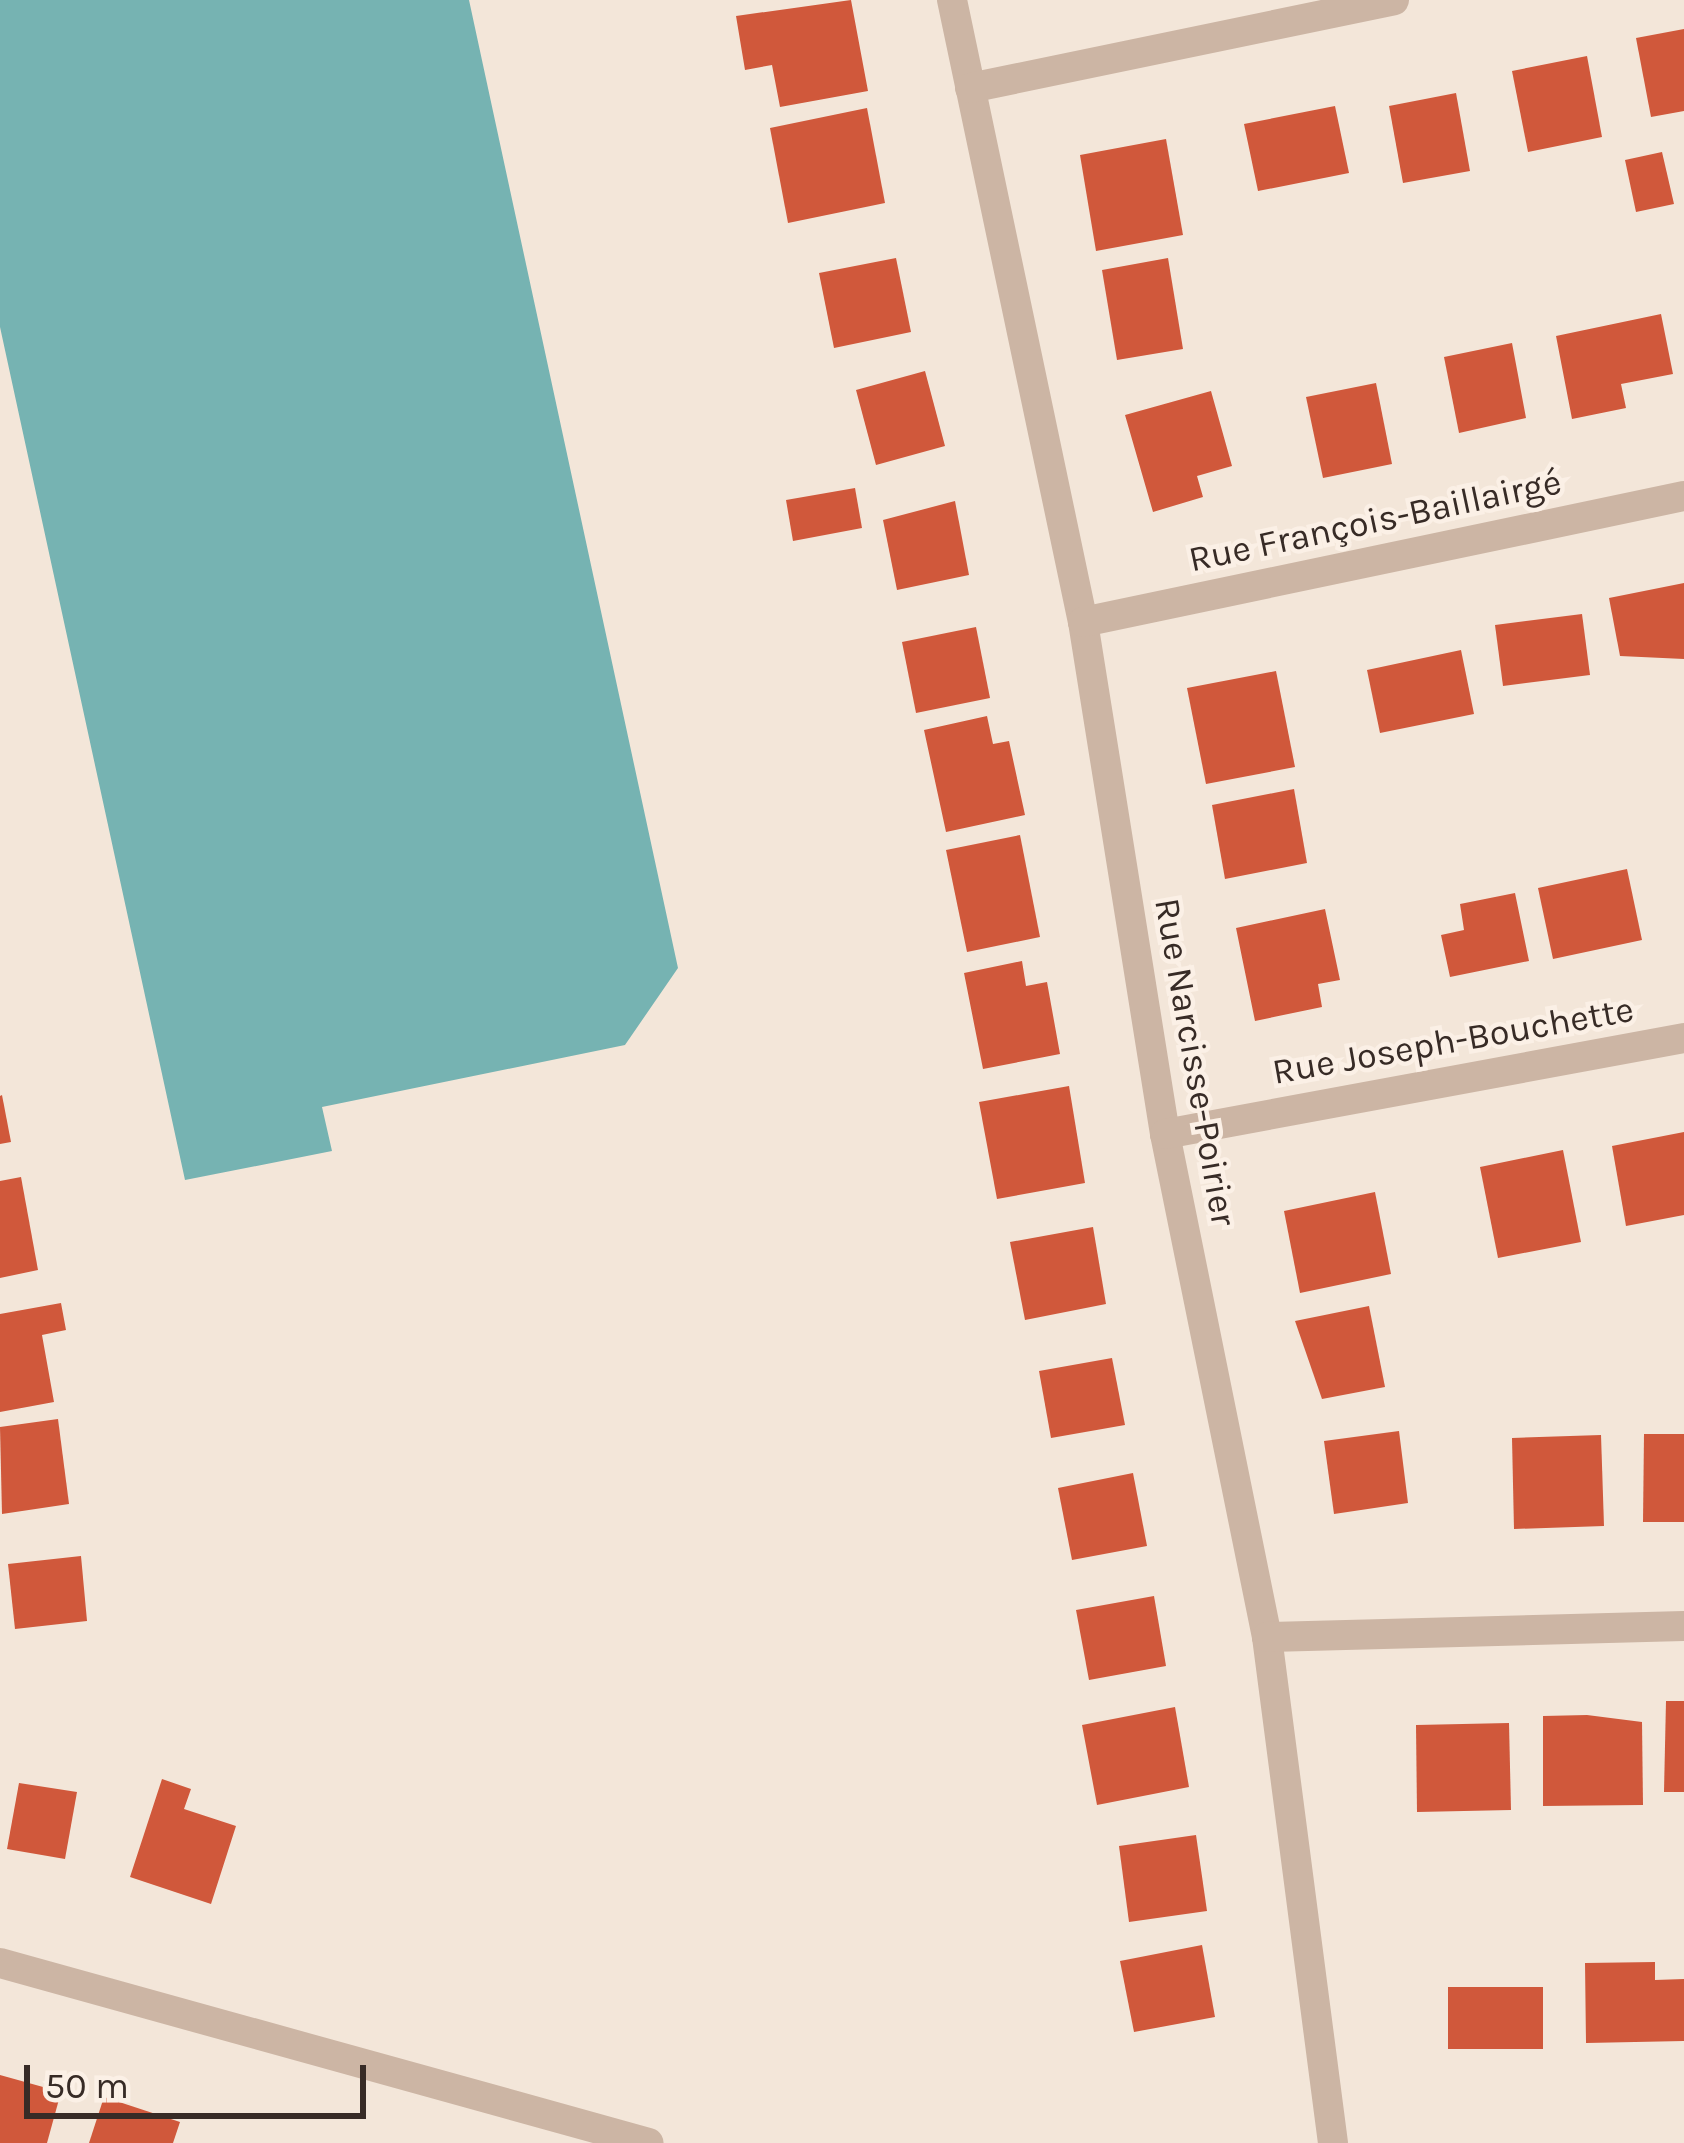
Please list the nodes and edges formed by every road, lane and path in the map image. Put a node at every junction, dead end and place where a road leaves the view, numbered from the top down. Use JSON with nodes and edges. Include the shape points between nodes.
{"nodes":[{"id":1,"x":952,"y":0,"type":"edge"},
{"id":2,"x":1394,"y":0,"type":"edge"},
{"id":3,"x":970,"y":88,"type":"junction"},
{"id":4,"x":1684,"y":496,"type":"edge"},
{"id":5,"x":1083,"y":622,"type":"junction"},
{"id":6,"x":1684,"y":1038,"type":"edge"},
{"id":7,"x":1165,"y":1134,"type":"junction"},
{"id":8,"x":1684,"y":1626,"type":"edge"},
{"id":9,"x":1267,"y":1637,"type":"junction"},
{"id":10,"x":0,"y":1963,"type":"edge"},
{"id":11,"x":649,"y":2143,"type":"edge"},
{"id":12,"x":1333,"y":2143,"type":"edge"}],
"edges":[{"from":1,"to":3,"type":"street","name":"Rue Narcisse-Poirier"},
{"from":2,"to":3,"type":"street"},
{"from":3,"to":5,"type":"street","name":"Rue Narcisse-Poirier"},
{"from":4,"to":5,"type":"street","name":"Rue François-Baillairgé"},
{"from":5,"to":7,"type":"street","name":"Rue Narcisse-Poirier"},
{"from":6,"to":7,"type":"street","name":"Rue Joseph-Bouchette"},
{"from":7,"to":9,"type":"street","name":"Rue Narcisse-Poirier"},
{"from":8,"to":9,"type":"street"},
{"from":9,"to":12,"type":"street","name":"Rue Narcisse-Poirier"},
{"from":10,"to":11,"type":"street"}]}
